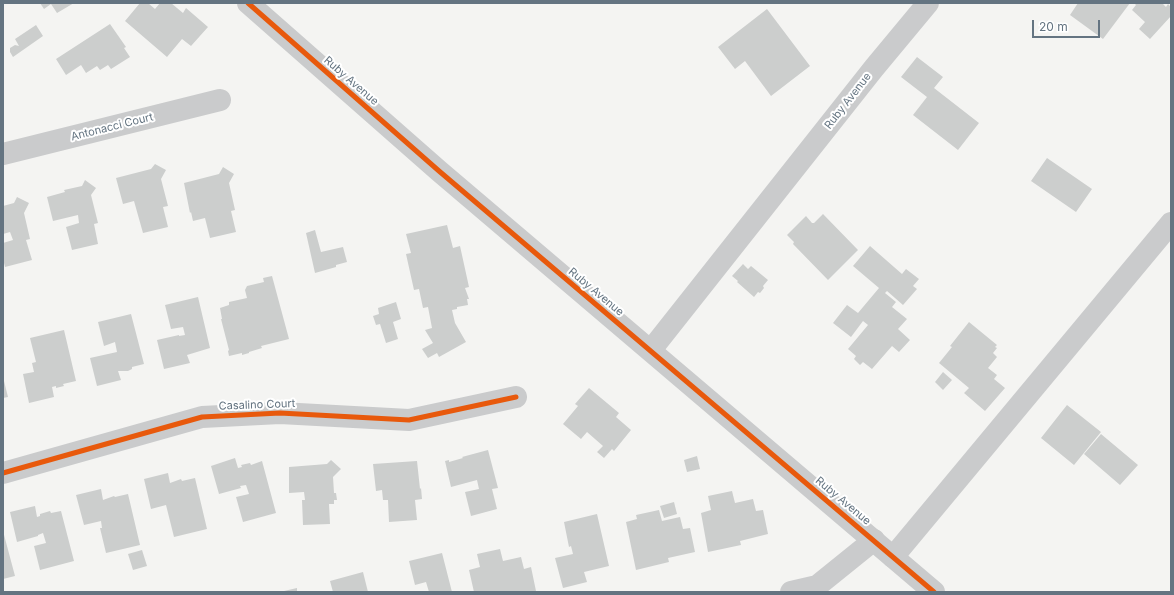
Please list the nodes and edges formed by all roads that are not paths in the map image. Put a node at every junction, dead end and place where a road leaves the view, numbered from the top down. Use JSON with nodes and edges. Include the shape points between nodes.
{"nodes":[{"id":1,"x":248,"y":3,"type":"edge"},
{"id":2,"x":928,"y":3,"type":"edge"},
{"id":3,"x":220,"y":100,"type":"dead end"},
{"id":4,"x":3,"y":154,"type":"edge"},
{"id":5,"x":1171,"y":223,"type":"edge"},
{"id":6,"x":651,"y":350,"type":"junction"},
{"id":7,"x":516,"y":397,"type":"dead end"},
{"id":8,"x":3,"y":473,"type":"edge"},
{"id":9,"x":874,"y":540,"type":"junction"},
{"id":10,"x":893,"y":556,"type":"junction"},
{"id":11,"x":791,"y":592,"type":"edge"},
{"id":12,"x":934,"y":592,"type":"edge"}],
"edges":[{"from":1,"to":6,"type":"street","name":"Ruby Avenue","via":[[439,171]]},
{"from":2,"to":6,"type":"street","name":"Ruby Avenue"},
{"from":3,"to":4,"type":"street","name":"Antonacci Court"},
{"from":5,"to":10,"type":"street"},
{"from":6,"to":9,"type":"street","name":"Ruby Avenue"},
{"from":7,"to":8,"type":"street","name":"Casalino Court","via":[[409,420],[280,413],[202,418]]},
{"from":9,"to":10,"type":"street","name":"Ruby Avenue"},
{"from":9,"to":11,"type":"street","via":[[817,586]]},
{"from":10,"to":12,"type":"street","name":"Ruby Avenue"}]}
